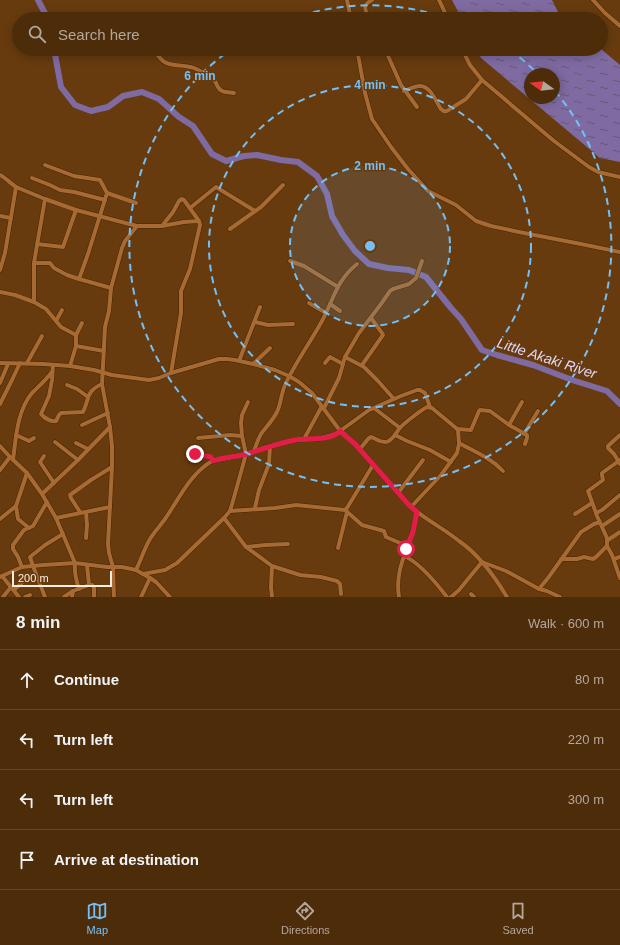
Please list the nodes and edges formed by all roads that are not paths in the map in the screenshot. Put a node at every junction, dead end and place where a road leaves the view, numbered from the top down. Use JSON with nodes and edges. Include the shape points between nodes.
{"nodes":[{"id":1,"x":347,"y":0,"type":"edge"},
{"id":2,"x":372,"y":0,"type":"edge"},
{"id":3,"x":439,"y":0,"type":"edge"},
{"id":4,"x":593,"y":0,"type":"edge"},
{"id":5,"x":350,"y":12,"type":"edge"},
{"id":6,"x":366,"y":12,"type":"edge"},
{"id":7,"x":445,"y":12,"type":"edge"},
{"id":8,"x":604,"y":12,"type":"edge"},
{"id":9,"x":608,"y":16,"type":"edge"},
{"id":10,"x":620,"y":26,"type":"edge"},
{"id":11,"x":158,"y":56,"type":"edge"},
{"id":12,"x":358,"y":56,"type":"edge"},
{"id":13,"x":387,"y":56,"type":"edge"},
{"id":14,"x":466,"y":56,"type":"edge"},
{"id":15,"x":482,"y":80,"type":"junction"},
{"id":16,"x":404,"y":90,"type":"junction"},
{"id":17,"x":234,"y":93,"type":"dead end"},
{"id":18,"x":417,"y":107,"type":"dead end"},
{"id":19,"x":45,"y":165,"type":"dead end"},
{"id":20,"x":0,"y":175,"type":"edge"},
{"id":21,"x":620,"y":177,"type":"edge"},
{"id":22,"x":32,"y":178,"type":"dead end"},
{"id":23,"x":283,"y":185,"type":"dead end"},
{"id":24,"x":16,"y":187,"type":"junction"},
{"id":25,"x":107,"y":193,"type":"junction"},
{"id":26,"x":45,"y":199,"type":"junction"},
{"id":27,"x":105,"y":200,"type":"junction"},
{"id":28,"x":136,"y":203,"type":"dead end"},
{"id":29,"x":190,"y":208,"type":"junction"},
{"id":30,"x":76,"y":210,"type":"junction"},
{"id":31,"x":255,"y":211,"type":"junction"},
{"id":32,"x":0,"y":216,"type":"edge"},
{"id":33,"x":100,"y":217,"type":"junction"},
{"id":34,"x":11,"y":218,"type":"junction"},
{"id":35,"x":199,"y":221,"type":"junction"},
{"id":36,"x":137,"y":226,"type":"junction"},
{"id":37,"x":162,"y":226,"type":"junction"},
{"id":38,"x":230,"y":229,"type":"dead end"},
{"id":39,"x":37,"y":244,"type":"junction"},
{"id":40,"x":620,"y":252,"type":"edge"},
{"id":41,"x":290,"y":262,"type":"dead end"},
{"id":42,"x":421,"y":262,"type":"dead end"},
{"id":43,"x":34,"y":263,"type":"junction"},
{"id":44,"x":357,"y":264,"type":"dead end"},
{"id":45,"x":0,"y":270,"type":"edge"},
{"id":46,"x":79,"y":279,"type":"junction"},
{"id":47,"x":338,"y":287,"type":"junction"},
{"id":48,"x":111,"y":288,"type":"junction"},
{"id":49,"x":0,"y":292,"type":"edge"},
{"id":50,"x":34,"y":302,"type":"junction"},
{"id":51,"x":309,"y":303,"type":"dead end"},
{"id":52,"x":330,"y":304,"type":"junction"},
{"id":53,"x":260,"y":307,"type":"dead end"},
{"id":54,"x":62,"y":310,"type":"dead end"},
{"id":55,"x":340,"y":311,"type":"dead end"},
{"id":56,"x":326,"y":313,"type":"junction"},
{"id":57,"x":371,"y":318,"type":"junction"},
{"id":58,"x":56,"y":321,"type":"junction"},
{"id":59,"x":254,"y":322,"type":"junction"},
{"id":60,"x":82,"y":323,"type":"dead end"},
{"id":61,"x":293,"y":324,"type":"dead end"},
{"id":62,"x":76,"y":335,"type":"junction"},
{"id":63,"x":42,"y":336,"type":"dead end"},
{"id":64,"x":76,"y":346,"type":"junction"},
{"id":65,"x":270,"y":348,"type":"dead end"},
{"id":66,"x":104,"y":351,"type":"junction"},
{"id":67,"x":345,"y":357,"type":"junction"},
{"id":68,"x":239,"y":361,"type":"junction"},
{"id":69,"x":0,"y":363,"type":"edge"},
{"id":70,"x":20,"y":363,"type":"junction"},
{"id":71,"x":28,"y":363,"type":"junction"},
{"id":72,"x":325,"y":363,"type":"dead end"},
{"id":73,"x":8,"y":364,"type":"junction"},
{"id":74,"x":253,"y":364,"type":"junction"},
{"id":75,"x":343,"y":364,"type":"junction"},
{"id":76,"x":53,"y":365,"type":"junction"},
{"id":77,"x":362,"y":365,"type":"junction"},
{"id":78,"x":70,"y":366,"type":"junction"},
{"id":79,"x":52,"y":372,"type":"junction"},
{"id":80,"x":103,"y":373,"type":"junction"},
{"id":81,"x":171,"y":373,"type":"junction"},
{"id":82,"x":289,"y":376,"type":"junction"},
{"id":83,"x":0,"y":383,"type":"edge"},
{"id":84,"x":102,"y":384,"type":"junction"},
{"id":85,"x":66,"y":385,"type":"dead end"},
{"id":86,"x":88,"y":397,"type":"junction"},
{"id":87,"x":394,"y":399,"type":"junction"},
{"id":88,"x":248,"y":402,"type":"dead end"},
{"id":89,"x":522,"y":402,"type":"dead end"},
{"id":90,"x":0,"y":404,"type":"edge"},
{"id":91,"x":323,"y":407,"type":"junction"},
{"id":92,"x":430,"y":407,"type":"junction"},
{"id":93,"x":374,"y":408,"type":"junction"},
{"id":94,"x":538,"y":411,"type":"dead end"},
{"id":95,"x":108,"y":413,"type":"junction"},
{"id":96,"x":82,"y":425,"type":"dead end"},
{"id":97,"x":509,"y":425,"type":"junction"},
{"id":98,"x":110,"y":427,"type":"junction"},
{"id":99,"x":400,"y":428,"type":"junction"},
{"id":100,"x":457,"y":429,"type":"junction"},
{"id":101,"x":340,"y":431,"type":"junction"},
{"id":102,"x":524,"y":434,"type":"junction"},
{"id":103,"x":16,"y":435,"type":"junction"},
{"id":104,"x":395,"y":435,"type":"junction"},
{"id":105,"x":620,"y":435,"type":"edge"},
{"id":106,"x":242,"y":436,"type":"junction"},
{"id":107,"x":34,"y":438,"type":"dead end"},
{"id":108,"x":198,"y":438,"type":"dead end"},
{"id":109,"x":304,"y":439,"type":"junction"},
{"id":110,"x":55,"y":442,"type":"dead end"},
{"id":111,"x":459,"y":442,"type":"junction"},
{"id":112,"x":76,"y":443,"type":"dead end"},
{"id":113,"x":525,"y":444,"type":"dead end"},
{"id":114,"x":0,"y":446,"type":"edge"},
{"id":115,"x":270,"y":446,"type":"junction"},
{"id":116,"x":88,"y":449,"type":"junction"},
{"id":117,"x":360,"y":449,"type":"junction"},
{"id":118,"x":254,"y":451,"type":"junction"},
{"id":119,"x":195,"y":454,"type":"dead end"},
{"id":120,"x":246,"y":454,"type":"junction"},
{"id":121,"x":44,"y":456,"type":"dead end"},
{"id":122,"x":11,"y":459,"type":"junction"},
{"id":123,"x":78,"y":460,"type":"junction"},
{"id":124,"x":423,"y":460,"type":"dead end"},
{"id":125,"x":213,"y":461,"type":"junction"},
{"id":126,"x":450,"y":462,"type":"junction"},
{"id":127,"x":619,"y":462,"type":"edge"},
{"id":128,"x":373,"y":465,"type":"junction"},
{"id":129,"x":112,"y":467,"type":"junction"},
{"id":130,"x":0,"y":470,"type":"edge"},
{"id":131,"x":502,"y":472,"type":"dead end"},
{"id":132,"x":27,"y":473,"type":"junction"},
{"id":133,"x":54,"y":483,"type":"junction"},
{"id":134,"x":398,"y":493,"type":"junction"},
{"id":135,"x":42,"y":494,"type":"junction"},
{"id":136,"x":620,"y":495,"type":"edge"},
{"id":137,"x":47,"y":502,"type":"junction"},
{"id":138,"x":592,"y":503,"type":"junction"},
{"id":139,"x":16,"y":506,"type":"junction"},
{"id":140,"x":110,"y":506,"type":"junction"},
{"id":141,"x":411,"y":507,"type":"junction"},
{"id":142,"x":255,"y":508,"type":"junction"},
{"id":143,"x":230,"y":511,"type":"junction"},
{"id":144,"x":346,"y":511,"type":"junction"},
{"id":145,"x":80,"y":512,"type":"junction"},
{"id":146,"x":86,"y":512,"type":"junction"},
{"id":147,"x":417,"y":512,"type":"junction"},
{"id":148,"x":596,"y":513,"type":"junction"},
{"id":149,"x":575,"y":514,"type":"dead end"},
{"id":150,"x":620,"y":514,"type":"edge"},
{"id":151,"x":56,"y":518,"type":"junction"},
{"id":152,"x":224,"y":518,"type":"junction"},
{"id":153,"x":0,"y":519,"type":"edge"},
{"id":154,"x":601,"y":524,"type":"junction"},
{"id":155,"x":29,"y":528,"type":"junction"},
{"id":156,"x":620,"y":532,"type":"edge"},
{"id":157,"x":63,"y":534,"type":"junction"},
{"id":158,"x":86,"y":538,"type":"dead end"},
{"id":159,"x":608,"y":540,"type":"junction"},
{"id":160,"x":288,"y":544,"type":"dead end"},
{"id":161,"x":407,"y":546,"type":"junction"},
{"id":162,"x":608,"y":546,"type":"junction"},
{"id":163,"x":246,"y":547,"type":"junction"},
{"id":164,"x":338,"y":548,"type":"dead end"},
{"id":165,"x":404,"y":556,"type":"junction"},
{"id":166,"x":620,"y":557,"type":"edge"},
{"id":167,"x":561,"y":559,"type":"junction"},
{"id":168,"x":614,"y":559,"type":"junction"},
{"id":169,"x":482,"y":562,"type":"junction"},
{"id":170,"x":75,"y":563,"type":"junction"},
{"id":171,"x":87,"y":565,"type":"junction"},
{"id":172,"x":33,"y":566,"type":"junction"},
{"id":173,"x":272,"y":566,"type":"junction"},
{"id":174,"x":22,"y":567,"type":"junction"},
{"id":175,"x":113,"y":567,"type":"junction"},
{"id":176,"x":136,"y":570,"type":"junction"},
{"id":177,"x":143,"y":574,"type":"junction"},
{"id":178,"x":1,"y":576,"type":"edge"},
{"id":179,"x":150,"y":578,"type":"junction"},
{"id":180,"x":620,"y":578,"type":"edge"},
{"id":181,"x":26,"y":580,"type":"dead end"},
{"id":182,"x":89,"y":585,"type":"junction"},
{"id":183,"x":12,"y":588,"type":"junction"},
{"id":184,"x":79,"y":589,"type":"junction"},
{"id":185,"x":539,"y":589,"type":"junction"},
{"id":186,"x":73,"y":591,"type":"junction"},
{"id":187,"x":341,"y":594,"type":"dead end"},
{"id":188,"x":30,"y":595,"type":"dead end"},
{"id":189,"x":3,"y":597,"type":"edge"},
{"id":190,"x":19,"y":597,"type":"edge"},
{"id":191,"x":25,"y":597,"type":"edge"},
{"id":192,"x":45,"y":597,"type":"edge"},
{"id":193,"x":64,"y":597,"type":"edge"},
{"id":194,"x":72,"y":597,"type":"edge"},
{"id":195,"x":94,"y":597,"type":"edge"},
{"id":196,"x":114,"y":597,"type":"edge"},
{"id":197,"x":141,"y":597,"type":"edge"},
{"id":198,"x":170,"y":597,"type":"edge"},
{"id":199,"x":272,"y":597,"type":"edge"},
{"id":200,"x":399,"y":597,"type":"edge"},
{"id":201,"x":447,"y":597,"type":"edge"},
{"id":202,"x":451,"y":597,"type":"edge"},
{"id":203,"x":507,"y":597,"type":"edge"},
{"id":204,"x":560,"y":597,"type":"edge"}],
"edges":[{"from":1,"to":5,"type":"street"},
{"from":2,"to":6,"type":"street","via":[[367,2]]},
{"from":3,"to":7,"type":"street"},
{"from":4,"to":8,"type":"street"},
{"from":9,"to":10,"type":"street"},
{"from":11,"to":17,"type":"street","via":[[171,65],[194,68],[213,79],[223,92]]},
{"from":12,"to":40,"type":"street","via":[[364,93],[372,119],[408,169],[428,191],[456,205],[476,221]]},
{"from":13,"to":16,"type":"street"},
{"from":14,"to":15,"type":"street"},
{"from":15,"to":16,"type":"street","via":[[466,99],[445,112],[426,87]]},
{"from":15,"to":21,"type":"street","via":[[589,168]]},
{"from":16,"to":18,"type":"street"},
{"from":19,"to":25,"type":"street","via":[[74,176],[100,180]]},
{"from":20,"to":24,"type":"street"},
{"from":22,"to":27,"type":"street","via":[[60,190]]},
{"from":23,"to":31,"type":"street"},
{"from":24,"to":26,"type":"street"},
{"from":24,"to":34,"type":"street"},
{"from":25,"to":27,"type":"street"},
{"from":25,"to":28,"type":"street"},
{"from":26,"to":30,"type":"street"},
{"from":26,"to":39,"type":"street"},
{"from":27,"to":33,"type":"street"},
{"from":29,"to":31,"type":"street","via":[[216,187]]},
{"from":29,"to":35,"type":"street"},
{"from":29,"to":37,"type":"street","via":[[184,200],[180,200]]},
{"from":30,"to":33,"type":"street"},
{"from":30,"to":39,"type":"street","via":[[63,247]]},
{"from":31,"to":38,"type":"street"},
{"from":32,"to":34,"type":"street"},
{"from":33,"to":36,"type":"street"},
{"from":33,"to":46,"type":"street"},
{"from":34,"to":45,"type":"street"},
{"from":35,"to":37,"type":"street"},
{"from":35,"to":81,"type":"street","via":[[200,229],[190,269],[181,290],[181,313]]},
{"from":36,"to":37,"type":"street"},
{"from":36,"to":48,"type":"street","via":[[122,248]]},
{"from":39,"to":43,"type":"street"},
{"from":41,"to":47,"type":"street","via":[[304,266]]},
{"from":42,"to":57,"type":"street","via":[[416,278],[409,284],[390,291]]},
{"from":43,"to":46,"type":"street","via":[[50,263],[54,268]]},
{"from":43,"to":50,"type":"street"},
{"from":44,"to":47,"type":"street"},
{"from":46,"to":48,"type":"street"},
{"from":47,"to":52,"type":"street"},
{"from":48,"to":66,"type":"street"},
{"from":49,"to":50,"type":"street"},
{"from":50,"to":58,"type":"street","via":[[46,309]]},
{"from":51,"to":56,"type":"street"},
{"from":52,"to":55,"type":"street"},
{"from":52,"to":56,"type":"street"},
{"from":53,"to":59,"type":"street"},
{"from":54,"to":58,"type":"street"},
{"from":56,"to":82,"type":"street"},
{"from":57,"to":67,"type":"street"},
{"from":57,"to":77,"type":"street","via":[[383,335]]},
{"from":58,"to":62,"type":"street","via":[[61,327]]},
{"from":59,"to":61,"type":"street","via":[[268,325]]},
{"from":59,"to":68,"type":"street"},
{"from":60,"to":62,"type":"street"},
{"from":62,"to":64,"type":"street"},
{"from":63,"to":71,"type":"street"},
{"from":64,"to":66,"type":"street"},
{"from":64,"to":78,"type":"street"},
{"from":65,"to":74,"type":"street"},
{"from":66,"to":80,"type":"street"},
{"from":67,"to":75,"type":"street"},
{"from":67,"to":77,"type":"street"},
{"from":68,"to":74,"type":"street"},
{"from":68,"to":81,"type":"street","via":[[219,359]]},
{"from":69,"to":73,"type":"street"},
{"from":70,"to":71,"type":"street"},
{"from":70,"to":73,"type":"street"},
{"from":70,"to":90,"type":"street"},
{"from":71,"to":76,"type":"street"},
{"from":72,"to":75,"type":"street","via":[[330,357]]},
{"from":73,"to":83,"type":"street"},
{"from":74,"to":82,"type":"street"},
{"from":75,"to":91,"type":"street","via":[[339,378]]},
{"from":76,"to":78,"type":"street"},
{"from":76,"to":79,"type":"street"},
{"from":77,"to":87,"type":"street"},
{"from":78,"to":80,"type":"street"},
{"from":79,"to":86,"type":"street","via":[[49,396],[41,412],[46,418],[55,421],[61,413],[83,412]]},
{"from":79,"to":103,"type":"street","via":[[27,400]]},
{"from":80,"to":81,"type":"street","via":[[149,380]]},
{"from":80,"to":84,"type":"street"},
{"from":82,"to":91,"type":"street","via":[[309,390]]},
{"from":82,"to":118,"type":"street","via":[[277,412],[260,435]]},
{"from":84,"to":86,"type":"street","via":[[93,389]]},
{"from":84,"to":95,"type":"street"},
{"from":85,"to":86,"type":"street"},
{"from":87,"to":92,"type":"street","via":[[420,390],[425,393]]},
{"from":87,"to":93,"type":"street"},
{"from":88,"to":106,"type":"street","via":[[242,415]]},
{"from":89,"to":97,"type":"street"},
{"from":91,"to":101,"type":"street"},
{"from":91,"to":109,"type":"street"},
{"from":92,"to":99,"type":"street","via":[[425,408]]},
{"from":92,"to":100,"type":"street"},
{"from":93,"to":99,"type":"street"},
{"from":93,"to":101,"type":"street"},
{"from":94,"to":102,"type":"street"},
{"from":95,"to":96,"type":"street"},
{"from":95,"to":98,"type":"street"},
{"from":97,"to":100,"type":"street","via":[[490,410],[480,410],[471,430]]},
{"from":97,"to":102,"type":"street"},
{"from":98,"to":116,"type":"street"},
{"from":98,"to":129,"type":"street"},
{"from":99,"to":104,"type":"street"},
{"from":100,"to":111,"type":"street"},
{"from":101,"to":109,"type":"street","via":[[318,439]]},
{"from":101,"to":117,"type":"street"},
{"from":102,"to":113,"type":"street","via":[[527,437]]},
{"from":103,"to":107,"type":"street","via":[[29,441]]},
{"from":103,"to":122,"type":"street"},
{"from":104,"to":117,"type":"street","via":[[388,442],[371,437]]},
{"from":104,"to":126,"type":"street"},
{"from":105,"to":127,"type":"street","via":[[608,446]]},
{"from":106,"to":108,"type":"street"},
{"from":106,"to":120,"type":"street"},
{"from":109,"to":115,"type":"street"},
{"from":110,"to":123,"type":"street"},
{"from":111,"to":126,"type":"street","via":[[457,453]]},
{"from":111,"to":131,"type":"street","via":[[486,457]]},
{"from":112,"to":116,"type":"street"},
{"from":114,"to":122,"type":"street"},
{"from":115,"to":118,"type":"street"},
{"from":115,"to":142,"type":"street","via":[[269,464]]},
{"from":116,"to":123,"type":"street"},
{"from":117,"to":128,"type":"street"},
{"from":118,"to":120,"type":"street"},
{"from":119,"to":125,"type":"street","via":[[211,457]]},
{"from":120,"to":125,"type":"street"},
{"from":120,"to":143,"type":"street"},
{"from":121,"to":133,"type":"street","via":[[40,462]]},
{"from":122,"to":130,"type":"street"},
{"from":122,"to":132,"type":"street"},
{"from":123,"to":133,"type":"street"},
{"from":124,"to":134,"type":"street"},
{"from":125,"to":176,"type":"street","via":[[197,474],[181,494],[150,539]]},
{"from":126,"to":141,"type":"street"},
{"from":127,"to":138,"type":"street","via":[[602,473],[603,480],[588,491]]},
{"from":128,"to":134,"type":"street"},
{"from":128,"to":144,"type":"street"},
{"from":129,"to":140,"type":"street"},
{"from":129,"to":145,"type":"street","via":[[70,495]]},
{"from":132,"to":135,"type":"street"},
{"from":132,"to":139,"type":"street"},
{"from":133,"to":135,"type":"street"},
{"from":134,"to":141,"type":"street"},
{"from":135,"to":137,"type":"street"},
{"from":136,"to":148,"type":"street"},
{"from":137,"to":151,"type":"street"},
{"from":137,"to":155,"type":"street","via":[[33,526]]},
{"from":138,"to":148,"type":"street"},
{"from":138,"to":149,"type":"street"},
{"from":139,"to":153,"type":"street"},
{"from":139,"to":155,"type":"street","via":[[18,519]]},
{"from":140,"to":146,"type":"street"},
{"from":140,"to":175,"type":"street","via":[[108,544]]},
{"from":141,"to":147,"type":"street"},
{"from":142,"to":143,"type":"street"},
{"from":142,"to":144,"type":"street","via":[[296,505]]},
{"from":143,"to":152,"type":"street"},
{"from":144,"to":161,"type":"street","via":[[362,525],[384,531],[386,537]]},
{"from":144,"to":164,"type":"street"},
{"from":145,"to":146,"type":"street"},
{"from":145,"to":151,"type":"street"},
{"from":146,"to":158,"type":"street"},
{"from":147,"to":161,"type":"street"},
{"from":147,"to":169,"type":"street","via":[[460,541]]},
{"from":148,"to":154,"type":"street"},
{"from":150,"to":154,"type":"street"},
{"from":151,"to":157,"type":"street"},
{"from":152,"to":163,"type":"street"},
{"from":152,"to":177,"type":"street","via":[[170,568]]},
{"from":154,"to":159,"type":"street"},
{"from":154,"to":167,"type":"street","via":[[594,524],[580,532]]},
{"from":155,"to":174,"type":"street","via":[[24,530],[12,547]]},
{"from":156,"to":159,"type":"street"},
{"from":157,"to":170,"type":"street"},
{"from":157,"to":172,"type":"street","via":[[31,556]]},
{"from":159,"to":162,"type":"street"},
{"from":160,"to":163,"type":"street"},
{"from":161,"to":165,"type":"street"},
{"from":162,"to":167,"type":"street","via":[[593,559]]},
{"from":162,"to":168,"type":"street"},
{"from":163,"to":173,"type":"street"},
{"from":165,"to":200,"type":"street","via":[[398,579]]},
{"from":165,"to":201,"type":"street","via":[[417,565]]},
{"from":166,"to":168,"type":"street"},
{"from":167,"to":185,"type":"street"},
{"from":168,"to":180,"type":"street"},
{"from":169,"to":185,"type":"street","via":[[506,571]]},
{"from":169,"to":202,"type":"street"},
{"from":169,"to":203,"type":"street"},
{"from":170,"to":171,"type":"street"},
{"from":170,"to":172,"type":"street"},
{"from":170,"to":184,"type":"street"},
{"from":171,"to":175,"type":"street"},
{"from":171,"to":182,"type":"street"},
{"from":172,"to":174,"type":"street"},
{"from":172,"to":192,"type":"street"},
{"from":173,"to":187,"type":"street","via":[[300,575],[337,581]]},
{"from":173,"to":199,"type":"street"},
{"from":174,"to":178,"type":"street"},
{"from":175,"to":176,"type":"street"},
{"from":175,"to":196,"type":"street"},
{"from":176,"to":177,"type":"street"},
{"from":177,"to":179,"type":"street"},
{"from":178,"to":183,"type":"street"},
{"from":179,"to":197,"type":"street"},
{"from":179,"to":198,"type":"street"},
{"from":181,"to":183,"type":"street"},
{"from":182,"to":184,"type":"street"},
{"from":182,"to":195,"type":"street","via":[[94,587]]},
{"from":183,"to":189,"type":"street"},
{"from":183,"to":190,"type":"street"},
{"from":184,"to":186,"type":"street"},
{"from":185,"to":204,"type":"street"},
{"from":186,"to":193,"type":"street"},
{"from":186,"to":194,"type":"street"},
{"from":188,"to":191,"type":"street"}]}
